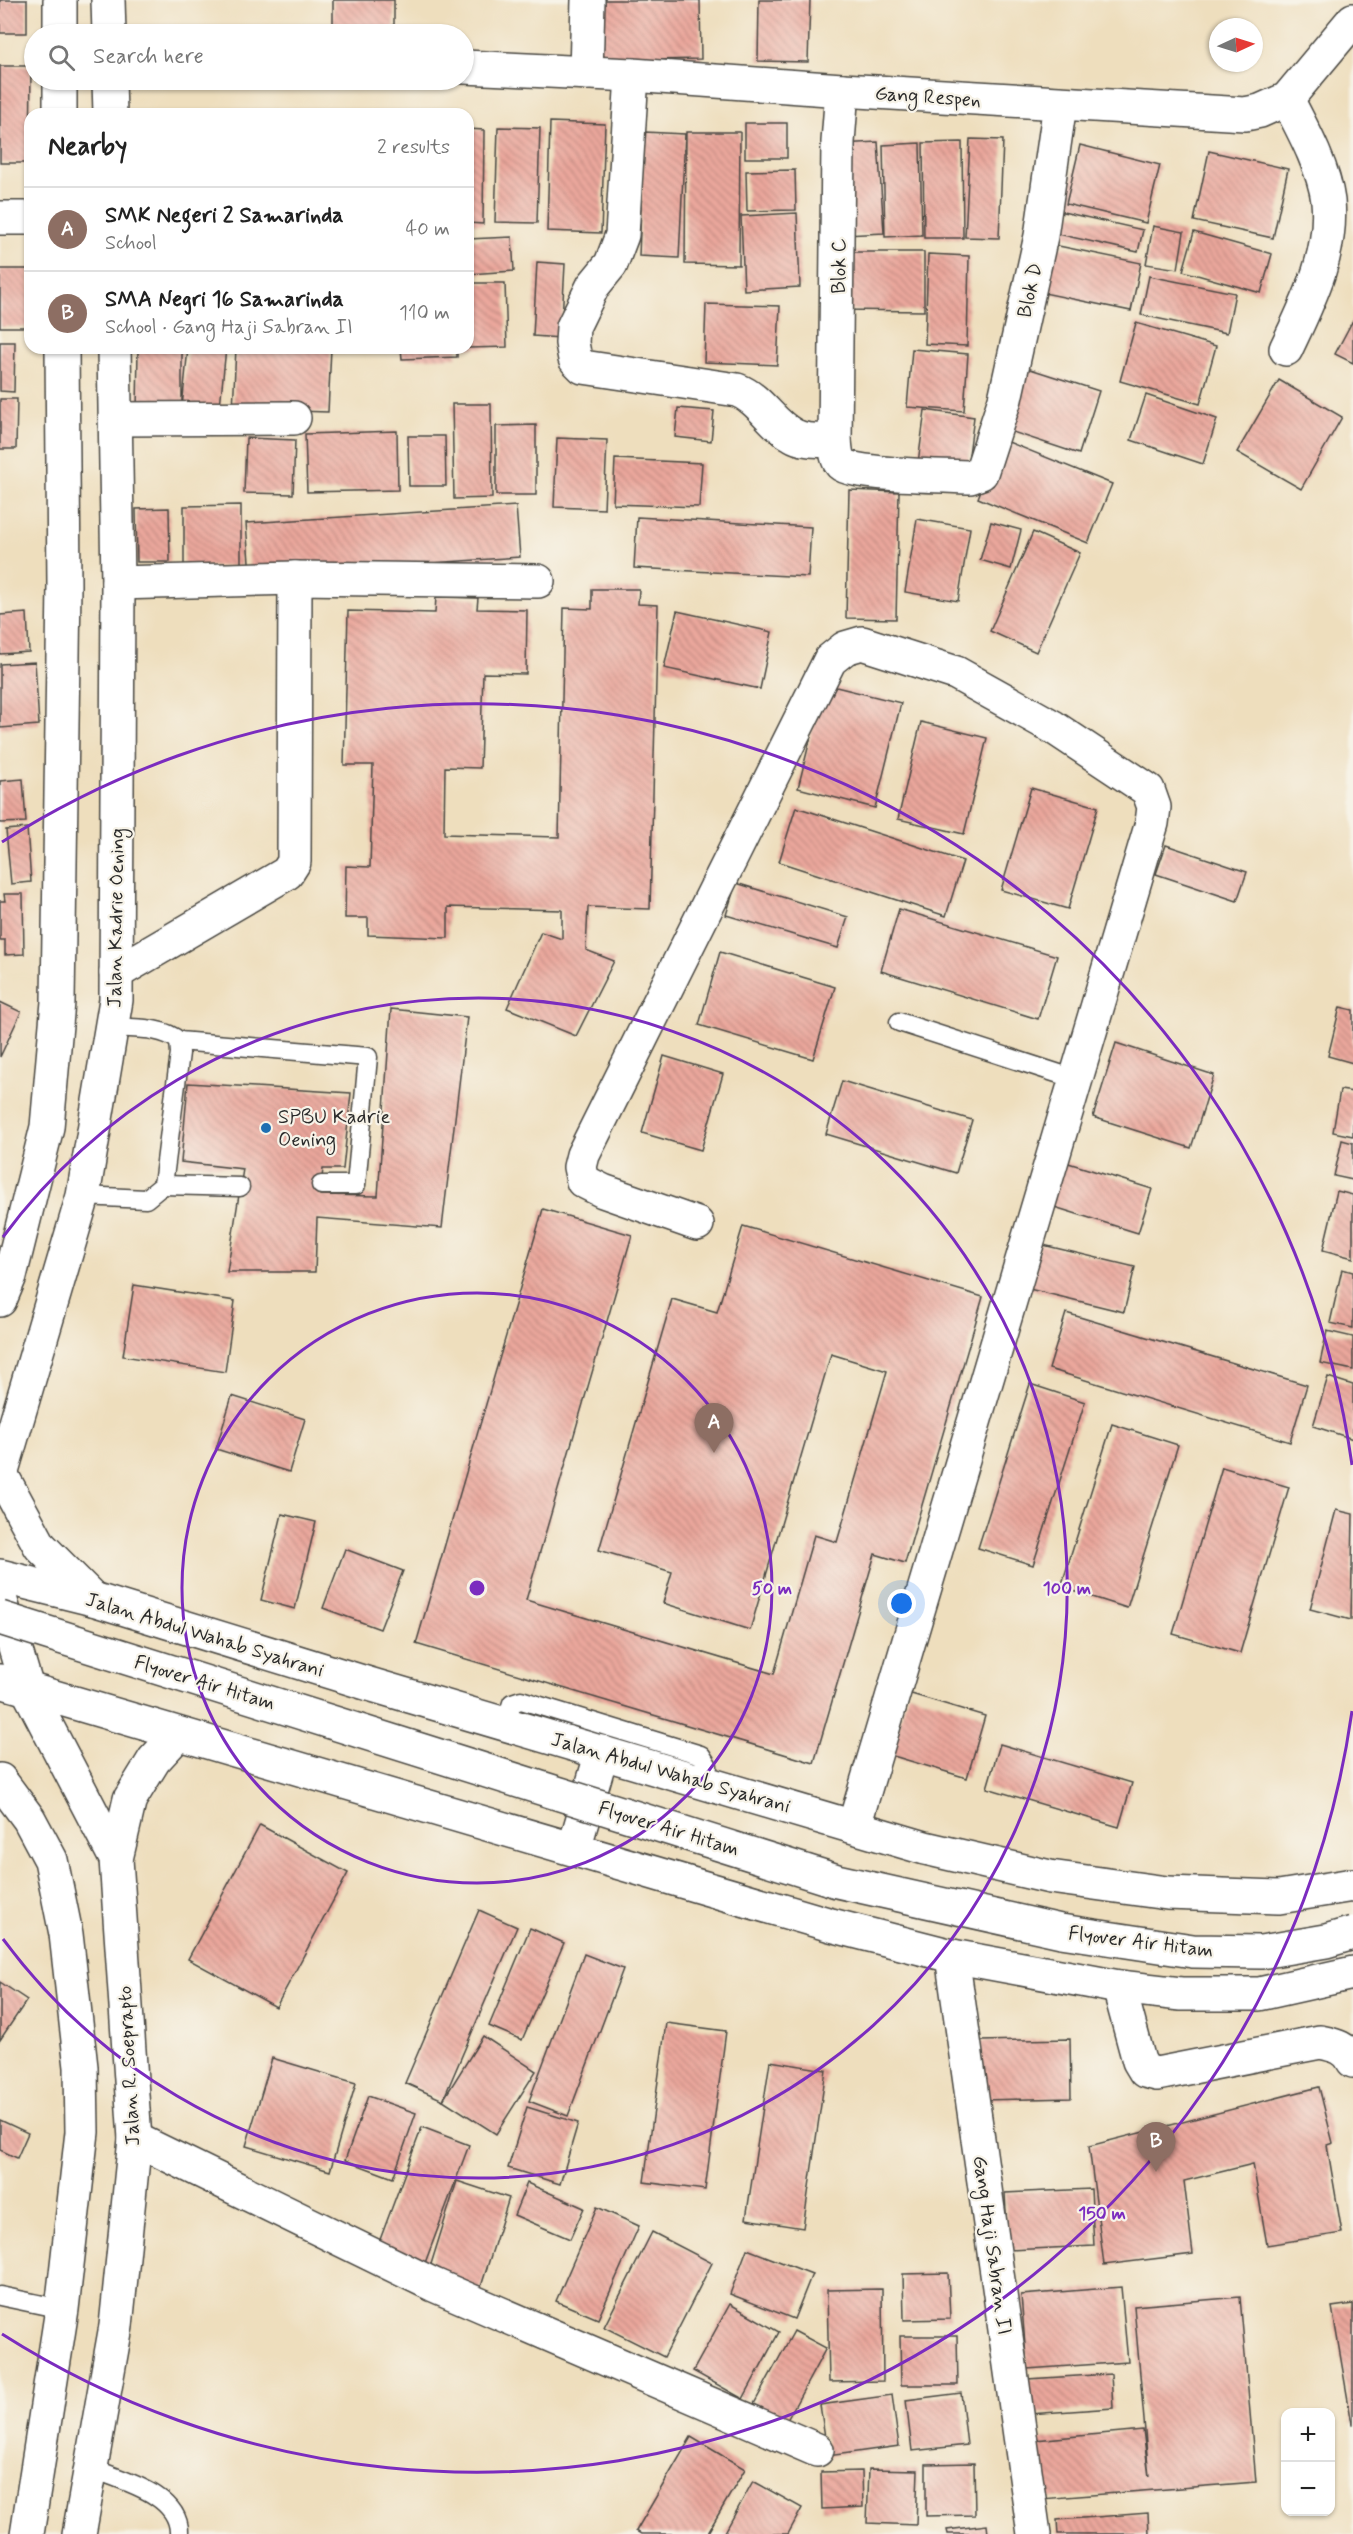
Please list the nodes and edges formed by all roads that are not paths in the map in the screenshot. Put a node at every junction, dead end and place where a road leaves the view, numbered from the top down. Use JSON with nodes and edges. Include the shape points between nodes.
{"nodes":[{"id":1,"x":60,"y":0,"type":"edge"},
{"id":2,"x":108,"y":0,"type":"edge"},
{"id":3,"x":588,"y":0,"type":"edge"},
{"id":4,"x":1353,"y":20,"type":"edge"},
{"id":5,"x":60,"y":24,"type":"edge"},
{"id":6,"x":109,"y":24,"type":"edge"},
{"id":7,"x":474,"y":67,"type":"edge"},
{"id":8,"x":586,"y":73,"type":"junction"},
{"id":9,"x":632,"y":75,"type":"junction"},
{"id":10,"x":60,"y":90,"type":"edge"},
{"id":11,"x":109,"y":90,"type":"edge"},
{"id":12,"x":842,"y":90,"type":"junction"},
{"id":13,"x":1287,"y":99,"type":"junction"},
{"id":14,"x":1060,"y":104,"type":"junction"},
{"id":15,"x":60,"y":108,"type":"edge"},
{"id":16,"x":110,"y":108,"type":"edge"},
{"id":17,"x":0,"y":218,"type":"edge"},
{"id":18,"x":24,"y":218,"type":"edge"},
{"id":19,"x":1286,"y":349,"type":"dead end"},
{"id":20,"x":62,"y":354,"type":"edge"},
{"id":21,"x":114,"y":354,"type":"edge"},
{"id":22,"x":294,"y":418,"type":"dead end"},
{"id":23,"x":115,"y":419,"type":"junction"},
{"id":24,"x":835,"y":441,"type":"junction"},
{"id":25,"x":295,"y":578,"type":"junction"},
{"id":26,"x":538,"y":581,"type":"dead end"},
{"id":27,"x":118,"y":583,"type":"junction"},
{"id":28,"x":116,"y":973,"type":"junction"},
{"id":29,"x":899,"y":1022,"type":"dead end"},
{"id":30,"x":110,"y":1027,"type":"junction"},
{"id":31,"x":179,"y":1041,"type":"junction"},
{"id":32,"x":1075,"y":1079,"type":"junction"},
{"id":33,"x":163,"y":1185,"type":"junction"},
{"id":34,"x":321,"y":1185,"type":"dead end"},
{"id":35,"x":240,"y":1187,"type":"dead end"},
{"id":36,"x":83,"y":1196,"type":"junction"},
{"id":37,"x":697,"y":1224,"type":"dead end"},
{"id":38,"x":0,"y":1300,"type":"edge"},
{"id":39,"x":1,"y":1481,"type":"edge"},
{"id":40,"x":0,"y":1576,"type":"edge"},
{"id":41,"x":0,"y":1598,"type":"edge"},
{"id":42,"x":93,"y":1599,"type":"junction"},
{"id":43,"x":0,"y":1618,"type":"edge"},
{"id":44,"x":14,"y":1684,"type":"edge"},
{"id":45,"x":505,"y":1724,"type":"junction"},
{"id":46,"x":178,"y":1734,"type":"junction"},
{"id":47,"x":602,"y":1752,"type":"junction"},
{"id":48,"x":0,"y":1780,"type":"edge"},
{"id":49,"x":704,"y":1782,"type":"junction"},
{"id":50,"x":854,"y":1826,"type":"junction"},
{"id":51,"x":574,"y":1849,"type":"junction"},
{"id":52,"x":116,"y":1859,"type":"junction"},
{"id":53,"x":1353,"y":1885,"type":"edge"},
{"id":54,"x":1353,"y":1932,"type":"edge"},
{"id":55,"x":952,"y":1956,"type":"junction"},
{"id":56,"x":1353,"y":1973,"type":"edge"},
{"id":57,"x":1119,"y":1987,"type":"junction"},
{"id":58,"x":1353,"y":2061,"type":"edge"},
{"id":59,"x":135,"y":2139,"type":"junction"},
{"id":60,"x":0,"y":2296,"type":"edge"},
{"id":61,"x":62,"y":2309,"type":"junction"},
{"id":62,"x":817,"y":2450,"type":"dead end"},
{"id":63,"x":91,"y":2468,"type":"junction"},
{"id":64,"x":27,"y":2534,"type":"edge"},
{"id":65,"x":79,"y":2534,"type":"edge"},
{"id":66,"x":179,"y":2534,"type":"edge"},
{"id":67,"x":1034,"y":2534,"type":"edge"}],
"edges":[{"from":1,"to":5,"type":"main road"},
{"from":2,"to":6,"type":"main road"},
{"from":3,"to":8,"type":"main road"},
{"from":4,"to":13,"type":"main road","name":"Gang Respen"},
{"from":7,"to":8,"type":"main road","name":"Gang Respen"},
{"from":8,"to":9,"type":"main road","name":"Gang Respen"},
{"from":9,"to":12,"type":"main road","name":"Gang Respen"},
{"from":9,"to":24,"type":"main road","via":[[622,235],[611,264],[593,286],[573,327],[575,359],[583,367],[737,390],[757,401],[790,435]]},
{"from":10,"to":15,"type":"main road"},
{"from":11,"to":16,"type":"main road"},
{"from":12,"to":14,"type":"main road","name":"Gang Respen"},
{"from":12,"to":24,"type":"main road","name":"Blok C"},
{"from":13,"to":14,"type":"main road","name":"Gang Respen","via":[[1245,114]]},
{"from":13,"to":19,"type":"main road","via":[[1311,145],[1328,200],[1326,243],[1314,290]]},
{"from":14,"to":24,"type":"main road","name":"Blok D","via":[[1041,236],[1005,399],[981,473],[970,477],[848,469],[837,456]]},
{"from":17,"to":18,"type":"main road"},
{"from":20,"to":38,"type":"main road","via":[[64,585],[58,1002],[47,1127]]},
{"from":21,"to":23,"type":"main road","name":"Jalan Kadrie Oening"},
{"from":22,"to":23,"type":"main road"},
{"from":23,"to":27,"type":"main road","name":"Jalan Kadrie Oening"},
{"from":25,"to":26,"type":"main road"},
{"from":25,"to":27,"type":"main road"},
{"from":25,"to":28,"type":"main road","via":[[294,862],[287,873]]},
{"from":27,"to":28,"type":"main road","name":"Jalan Kadrie Oening"},
{"from":28,"to":30,"type":"main road","name":"Jalan Kadrie Oening"},
{"from":29,"to":32,"type":"lane"},
{"from":30,"to":31,"type":"lane","via":[[161,1032]]},
{"from":30,"to":36,"type":"main road","name":"Jalan Kadrie Oening"},
{"from":31,"to":33,"type":"lane"},
{"from":31,"to":34,"type":"lane","via":[[368,1057],[356,1185]]},
{"from":32,"to":37,"type":"main road","via":[[1152,823],[1154,807],[1148,790],[1053,727],[956,673],[862,644],[845,648],[830,660],[581,1161],[583,1181]]},
{"from":32,"to":50,"type":"main road"},
{"from":33,"to":35,"type":"lane"},
{"from":33,"to":36,"type":"lane","via":[[146,1199]]},
{"from":36,"to":39,"type":"main road","name":"Jalan Kadrie Oening"},
{"from":39,"to":42,"type":"main road","via":[[40,1546]]},
{"from":40,"to":42,"type":"main road","name":"Jalan Abdul Wahab Syahrani"},
{"from":41,"to":44,"type":"main road","name":"Jalan R. Soeprapto"},
{"from":42,"to":45,"type":"main road","name":"Jalan Abdul Wahab Syahrani"},
{"from":43,"to":54,"type":"main road","name":"Flyover Air Hitam","bridge":true,"via":[[837,1881],[1061,1931],[1193,1951],[1261,1952],[1326,1941]]},
{"from":44,"to":46,"type":"main road"},
{"from":44,"to":52,"type":"main road","name":"Jalan R. Soeprapto"},
{"from":45,"to":47,"type":"main road","name":"Jalan Abdul Wahab Syahrani"},
{"from":45,"to":49,"type":"lane","via":[[512,1703],[522,1700],[701,1755],[708,1766]]},
{"from":46,"to":51,"type":"main road"},
{"from":46,"to":52,"type":"main road","via":[[154,1760],[130,1799]]},
{"from":47,"to":49,"type":"main road","name":"Jalan Abdul Wahab Syahrani"},
{"from":47,"to":51,"type":"main road"},
{"from":48,"to":61,"type":"main road","via":[[51,1860],[66,1934],[81,2067],[82,2132]]},
{"from":49,"to":50,"type":"main road","name":"Jalan Abdul Wahab Syahrani"},
{"from":50,"to":53,"type":"main road","name":"Jalan Abdul Wahab Syahrani","via":[[925,1848],[1050,1877],[1167,1893],[1279,1897]]},
{"from":51,"to":55,"type":"main road","via":[[831,1925]]},
{"from":52,"to":59,"type":"main road","name":"Jalan R. Soeprapto"},
{"from":55,"to":57,"type":"main road"},
{"from":55,"to":67,"type":"main road","name":"Gang Haji Sabran II"},
{"from":56,"to":57,"type":"main road","via":[[1259,1994],[1181,1994]]},
{"from":57,"to":58,"type":"main road","via":[[1145,2071],[1157,2073],[1320,2042],[1338,2046]]},
{"from":59,"to":62,"type":"main road","via":[[434,2285]]},
{"from":59,"to":63,"type":"main road","name":"Jalan R. Soeprapto","via":[[116,2326]]},
{"from":60,"to":61,"type":"lane"},
{"from":61,"to":64,"type":"main road"},
{"from":63,"to":65,"type":"main road","name":"Jalan R. Soeprapto"},
{"from":63,"to":66,"type":"lane","via":[[156,2494],[169,2505]]}]}
